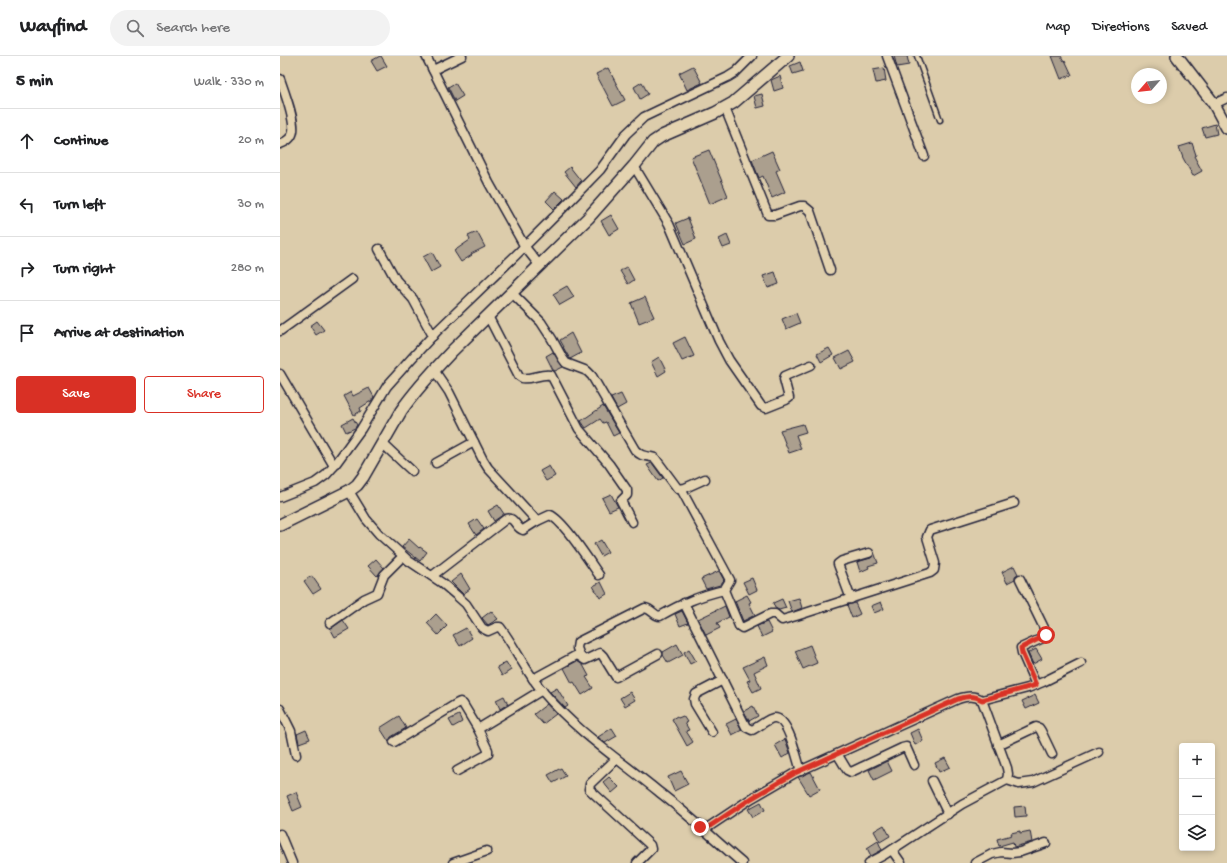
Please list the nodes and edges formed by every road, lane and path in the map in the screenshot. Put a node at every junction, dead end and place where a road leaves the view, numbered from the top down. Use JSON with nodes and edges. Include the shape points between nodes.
{"nodes":[{"id":1,"x":426,"y":56,"type":"edge"},
{"id":2,"x":462,"y":56,"type":"edge"},
{"id":3,"x":752,"y":56,"type":"edge"},
{"id":4,"x":788,"y":56,"type":"edge"},
{"id":5,"x":887,"y":56,"type":"edge"},
{"id":6,"x":917,"y":56,"type":"edge"},
{"id":7,"x":1177,"y":56,"type":"edge"},
{"id":8,"x":433,"y":70,"type":"junction"},
{"id":9,"x":280,"y":79,"type":"edge"},
{"id":10,"x":1227,"y":98,"type":"edge"},
{"id":11,"x":1214,"y":104,"type":"junction"},
{"id":12,"x":725,"y":108,"type":"junction"},
{"id":13,"x":940,"y":120,"type":"dead end"},
{"id":14,"x":1227,"y":128,"type":"edge"},
{"id":15,"x":280,"y":144,"type":"edge"},
{"id":16,"x":924,"y":156,"type":"dead end"},
{"id":17,"x":634,"y":166,"type":"junction"},
{"id":18,"x":379,"y":249,"type":"dead end"},
{"id":19,"x":527,"y":250,"type":"junction"},
{"id":20,"x":538,"y":263,"type":"junction"},
{"id":21,"x":830,"y":270,"type":"dead end"},
{"id":22,"x":352,"y":279,"type":"dead end"},
{"id":23,"x":511,"y":292,"type":"junction"},
{"id":24,"x":488,"y":316,"type":"junction"},
{"id":25,"x":280,"y":331,"type":"edge"},
{"id":26,"x":433,"y":336,"type":"junction"},
{"id":27,"x":811,"y":365,"type":"dead end"},
{"id":28,"x":434,"y":370,"type":"junction"},
{"id":29,"x":280,"y":374,"type":"edge"},
{"id":30,"x":474,"y":442,"type":"junction"},
{"id":31,"x":382,"y":443,"type":"junction"},
{"id":32,"x":436,"y":463,"type":"dead end"},
{"id":33,"x":334,"y":466,"type":"junction"},
{"id":34,"x":412,"y":471,"type":"dead end"},
{"id":35,"x":705,"y":479,"type":"dead end"},
{"id":36,"x":681,"y":489,"type":"junction"},
{"id":37,"x":349,"y":491,"type":"junction"},
{"id":38,"x":280,"y":497,"type":"edge"},
{"id":39,"x":1014,"y":503,"type":"dead end"},
{"id":40,"x":537,"y":521,"type":"junction"},
{"id":41,"x":632,"y":522,"type":"dead end"},
{"id":42,"x":280,"y":525,"type":"edge"},
{"id":43,"x":869,"y":553,"type":"dead end"},
{"id":44,"x":404,"y":556,"type":"junction"},
{"id":45,"x":599,"y":575,"type":"dead end"},
{"id":46,"x":432,"y":576,"type":"junction"},
{"id":47,"x":1020,"y":579,"type":"dead end"},
{"id":48,"x":724,"y":590,"type":"junction"},
{"id":49,"x":851,"y":598,"type":"junction"},
{"id":50,"x":684,"y":603,"type":"junction"},
{"id":51,"x":330,"y":623,"type":"dead end"},
{"id":52,"x":658,"y":654,"type":"dead end"},
{"id":53,"x":580,"y":656,"type":"junction"},
{"id":54,"x":1081,"y":663,"type":"dead end"},
{"id":55,"x":533,"y":679,"type":"junction"},
{"id":56,"x":723,"y":680,"type":"junction"},
{"id":57,"x":1036,"y":685,"type":"junction"},
{"id":58,"x":542,"y":690,"type":"junction"},
{"id":59,"x":982,"y":700,"type":"junction"},
{"id":60,"x":280,"y":709,"type":"edge"},
{"id":61,"x":478,"y":729,"type":"junction"},
{"id":62,"x":712,"y":732,"type":"dead end"},
{"id":63,"x":394,"y":742,"type":"dead end"},
{"id":64,"x":998,"y":745,"type":"junction"},
{"id":65,"x":1099,"y":752,"type":"dead end"},
{"id":66,"x":1052,"y":754,"type":"dead end"},
{"id":67,"x":296,"y":755,"type":"dead end"},
{"id":68,"x":838,"y":755,"type":"junction"},
{"id":69,"x":616,"y":759,"type":"junction"},
{"id":70,"x":914,"y":765,"type":"dead end"},
{"id":71,"x":457,"y":771,"type":"dead end"},
{"id":72,"x":801,"y":771,"type":"junction"},
{"id":73,"x":1007,"y":780,"type":"junction"},
{"id":74,"x":932,"y":781,"type":"dead end"},
{"id":75,"x":948,"y":814,"type":"junction"},
{"id":76,"x":704,"y":830,"type":"junction"},
{"id":77,"x":280,"y":834,"type":"edge"},
{"id":78,"x":1046,"y":843,"type":"dead end"},
{"id":79,"x":892,"y":850,"type":"junction"},
{"id":80,"x":487,"y":851,"type":"dead end"},
{"id":81,"x":292,"y":863,"type":"edge"},
{"id":82,"x":453,"y":863,"type":"edge"},
{"id":83,"x":637,"y":863,"type":"edge"},
{"id":84,"x":742,"y":863,"type":"edge"},
{"id":85,"x":868,"y":863,"type":"edge"},
{"id":86,"x":901,"y":863,"type":"edge"},
{"id":87,"x":975,"y":863,"type":"edge"}],
"edges":[{"from":1,"to":8,"type":"street"},
{"from":2,"to":8,"type":"street"},
{"from":3,"to":19,"type":"street","via":[[728,78],[644,117],[626,134],[600,170]]},
{"from":4,"to":12,"type":"main road","via":[[744,95]]},
{"from":5,"to":16,"type":"street"},
{"from":6,"to":13,"type":"lane"},
{"from":7,"to":11,"type":"main road"},
{"from":8,"to":19,"type":"street","via":[[489,184]]},
{"from":9,"to":15,"type":"street","via":[[293,123],[293,132],[287,141]]},
{"from":10,"to":11,"type":"street"},
{"from":11,"to":14,"type":"main road"},
{"from":12,"to":17,"type":"main road","via":[[662,136]]},
{"from":12,"to":21,"type":"street","via":[[768,215],[800,206],[807,208]]},
{"from":17,"to":20,"type":"main road","via":[[588,218]]},
{"from":17,"to":27,"type":"street","via":[[669,224],[729,360],[761,406],[766,408],[789,398],[785,376]]},
{"from":18,"to":26,"type":"street","via":[[396,280],[420,311]]},
{"from":19,"to":20,"type":"street"},
{"from":19,"to":26,"type":"street"},
{"from":20,"to":23,"type":"main road"},
{"from":22,"to":25,"type":"street"},
{"from":23,"to":24,"type":"main road"},
{"from":23,"to":36,"type":"street","via":[[540,322],[566,363],[587,371],[592,376],[635,450],[643,456],[655,458],[674,486]]},
{"from":24,"to":28,"type":"main road"},
{"from":24,"to":41,"type":"street","via":[[519,376],[527,379],[551,375],[579,429],[627,490],[627,495],[621,501]]},
{"from":26,"to":33,"type":"street","via":[[387,386],[361,429]]},
{"from":28,"to":30,"type":"street","via":[[449,392]]},
{"from":28,"to":31,"type":"main road","via":[[408,401]]},
{"from":29,"to":33,"type":"street"},
{"from":30,"to":32,"type":"street"},
{"from":30,"to":40,"type":"street","via":[[493,474]]},
{"from":31,"to":34,"type":"street"},
{"from":31,"to":37,"type":"main road","via":[[363,477]]},
{"from":33,"to":38,"type":"street","via":[[321,479]]},
{"from":35,"to":36,"type":"street"},
{"from":36,"to":48,"type":"street","via":[[730,580]]},
{"from":37,"to":42,"type":"main road"},
{"from":37,"to":44,"type":"street","via":[[366,519]]},
{"from":39,"to":49,"type":"street","via":[[930,530],[927,537],[936,563],[934,570]]},
{"from":40,"to":45,"type":"street","via":[[550,515],[556,518]]},
{"from":40,"to":46,"type":"street","via":[[522,529],[517,527],[513,519],[506,519]]},
{"from":43,"to":49,"type":"street","via":[[838,564]]},
{"from":44,"to":46,"type":"street"},
{"from":44,"to":51,"type":"street","via":[[384,575],[377,593]]},
{"from":46,"to":55,"type":"street","via":[[466,604],[482,628],[488,631],[500,627]]},
{"from":47,"to":57,"type":"street","via":[[1046,632],[1045,637],[1021,648]]},
{"from":48,"to":49,"type":"street","via":[[742,628],[770,614],[775,614],[782,620]]},
{"from":48,"to":50,"type":"street","via":[[702,595]]},
{"from":50,"to":53,"type":"street","via":[[658,616],[646,608],[583,639],[577,644]]},
{"from":50,"to":56,"type":"street"},
{"from":52,"to":53,"type":"street","via":[[616,677],[600,653],[585,660]]},
{"from":53,"to":55,"type":"street","via":[[573,656]]},
{"from":54,"to":57,"type":"street"},
{"from":55,"to":58,"type":"street"},
{"from":56,"to":62,"type":"street","via":[[696,694],[694,699]]},
{"from":56,"to":72,"type":"street","via":[[746,727],[752,730],[758,728],[772,718],[784,722]]},
{"from":57,"to":59,"type":"street"},
{"from":58,"to":61,"type":"street"},
{"from":58,"to":69,"type":"street","via":[[579,728]]},
{"from":59,"to":64,"type":"street"},
{"from":59,"to":68,"type":"street","via":[[973,696],[958,699]]},
{"from":60,"to":67,"type":"street","via":[[291,731]]},
{"from":61,"to":63,"type":"street","via":[[460,702]]},
{"from":61,"to":71,"type":"street","via":[[488,754]]},
{"from":64,"to":66,"type":"street","via":[[1036,727],[1041,731]]},
{"from":64,"to":73,"type":"street","via":[[1007,768]]},
{"from":65,"to":73,"type":"street","via":[[1033,782],[1019,784]]},
{"from":68,"to":70,"type":"street","via":[[851,772],[906,747]]},
{"from":68,"to":72,"type":"street"},
{"from":69,"to":76,"type":"street","via":[[659,791]]},
{"from":69,"to":83,"type":"street","via":[[590,784],[589,789],[650,845],[649,852]]},
{"from":72,"to":76,"type":"street","via":[[752,798]]},
{"from":73,"to":75,"type":"street"},
{"from":74,"to":75,"type":"street"},
{"from":75,"to":79,"type":"street"},
{"from":76,"to":84,"type":"street"},
{"from":77,"to":81,"type":"street"},
{"from":78,"to":87,"type":"street","via":[[1020,852],[992,854]]},
{"from":79,"to":85,"type":"street"},
{"from":79,"to":86,"type":"street"},
{"from":80,"to":82,"type":"street"}]}
